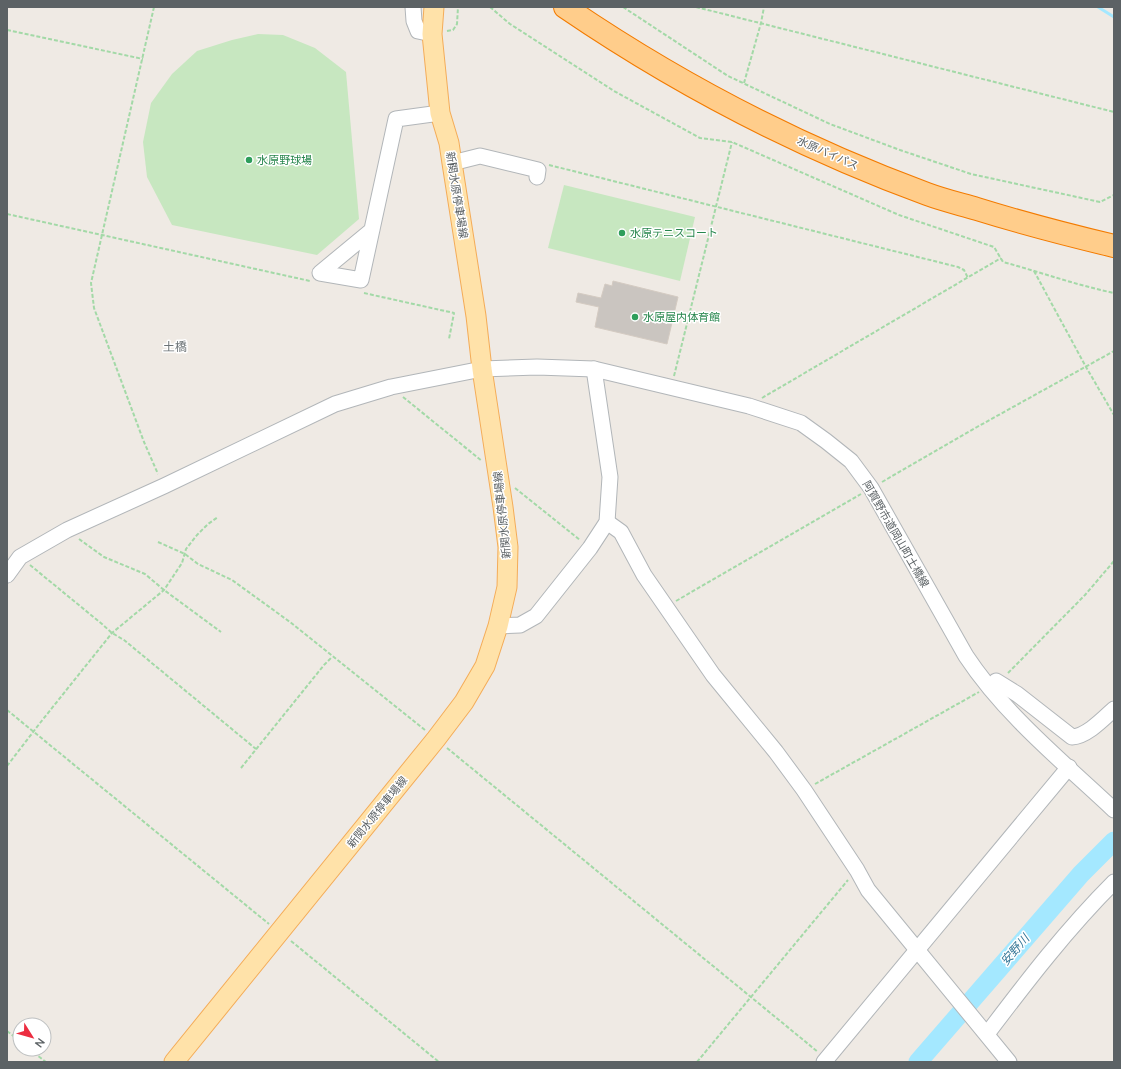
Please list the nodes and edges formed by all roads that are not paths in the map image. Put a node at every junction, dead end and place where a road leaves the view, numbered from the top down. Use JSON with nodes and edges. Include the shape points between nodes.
{"nodes":[{"id":1,"x":413,"y":7,"type":"edge"},
{"id":2,"x":434,"y":7,"type":"edge"},
{"id":3,"x":565,"y":7,"type":"edge"},
{"id":4,"x":432,"y":34,"type":"junction"},
{"id":5,"x":440,"y":112,"type":"junction"},
{"id":6,"x":452,"y":163,"type":"junction"},
{"id":7,"x":537,"y":177,"type":"dead end"},
{"id":8,"x":372,"y":230,"type":"dead end"},
{"id":9,"x":1114,"y":246,"type":"edge"},
{"id":10,"x":482,"y":369,"type":"junction"},
{"id":11,"x":594,"y":369,"type":"junction"},
{"id":12,"x":608,"y":522,"type":"junction"},
{"id":13,"x":7,"y":575,"type":"edge"},
{"id":14,"x":498,"y":626,"type":"junction"},
{"id":15,"x":992,"y":684,"type":"junction"},
{"id":16,"x":1114,"y":709,"type":"edge"},
{"id":17,"x":1074,"y":772,"type":"junction"},
{"id":18,"x":1114,"y":810,"type":"edge"},
{"id":19,"x":1114,"y":882,"type":"edge"},
{"id":20,"x":918,"y":952,"type":"junction"},
{"id":21,"x":984,"y":1031,"type":"junction"},
{"id":22,"x":825,"y":1060,"type":"edge"},
{"id":23,"x":174,"y":1062,"type":"edge"},
{"id":24,"x":1009,"y":1062,"type":"edge"}],
"edges":[{"from":1,"to":4,"type":"street","via":[[418,31]]},
{"from":2,"to":4,"type":"main road","name":"新関水原停車場線"},
{"from":3,"to":9,"type":"highway","name":"水原バイパス","via":[[661,68],[722,102],[852,165],[929,195],[1030,225]]},
{"from":4,"to":5,"type":"main road","name":"新関水原停車場線"},
{"from":5,"to":6,"type":"main road","name":"新関水原停車場線"},
{"from":5,"to":8,"type":"street","via":[[396,119]]},
{"from":6,"to":7,"type":"street","via":[[480,156],[538,170]]},
{"from":6,"to":10,"type":"main road","name":"新関水原停車場線"},
{"from":10,"to":11,"type":"street","name":"阿賀野市道岡山町土橋線"},
{"from":10,"to":13,"type":"street","name":"阿賀野市道岡山町土橋線","via":[[391,387],[335,404],[67,530],[20,557]]},
{"from":10,"to":14,"type":"main road","name":"新関水原停車場線","via":[[508,547],[507,587]]},
{"from":11,"to":12,"type":"street","via":[[610,477]]},
{"from":11,"to":15,"type":"street","name":"阿賀野市道岡山町土橋線","via":[[749,406],[801,423],[851,461],[871,488],[977,674]]},
{"from":12,"to":14,"type":"street","via":[[536,616],[520,624]]},
{"from":12,"to":20,"type":"street","via":[[621,532],[644,575],[713,675],[776,752],[804,790],[868,890]]},
{"from":14,"to":23,"type":"main road","name":"新関水原停車場線","via":[[485,666],[464,702]]},
{"from":15,"to":16,"type":"street","via":[[1017,694],[1072,737],[1078,737],[1088,731]]},
{"from":15,"to":17,"type":"street","name":"阿賀野市道岡山町土橋線","via":[[1017,718]]},
{"from":17,"to":18,"type":"street","name":"阿賀野市道岡山町土橋線"},
{"from":17,"to":20,"type":"street"},
{"from":19,"to":21,"type":"street","via":[[1071,927]]},
{"from":20,"to":21,"type":"street"},
{"from":20,"to":22,"type":"street"},
{"from":21,"to":24,"type":"street"}]}
